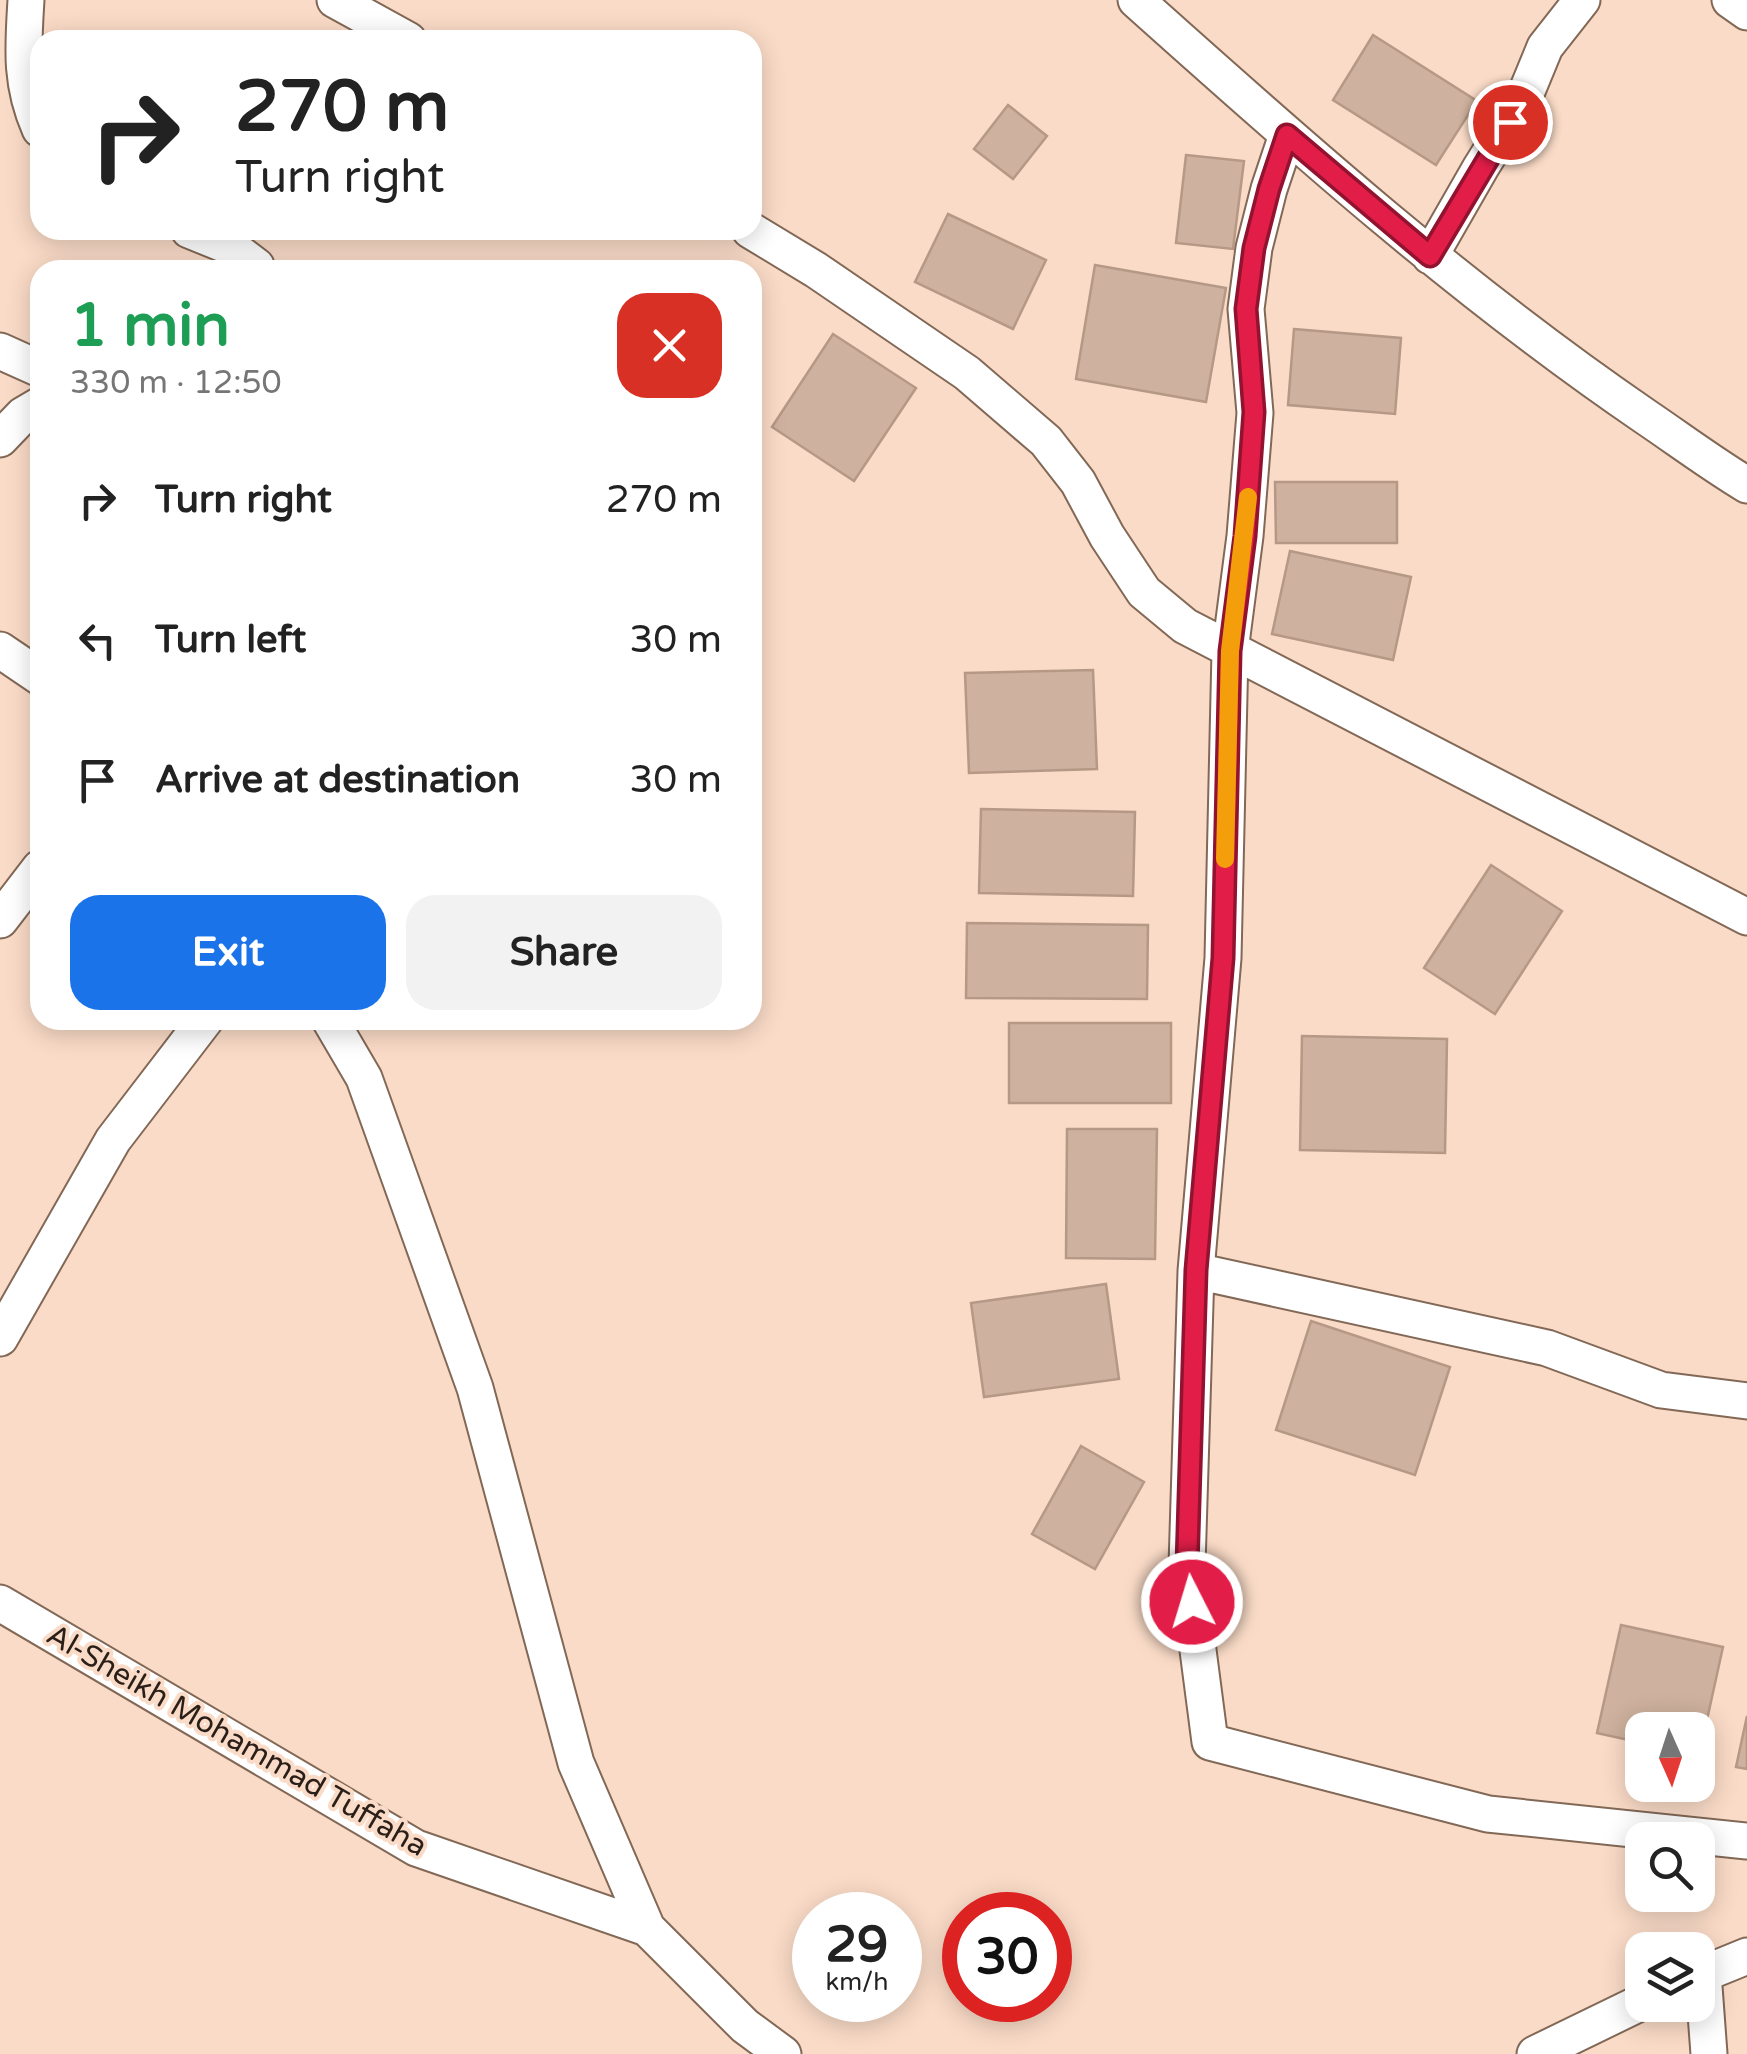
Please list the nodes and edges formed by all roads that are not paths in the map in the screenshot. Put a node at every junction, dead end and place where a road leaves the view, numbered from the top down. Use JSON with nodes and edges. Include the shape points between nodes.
{"nodes":[{"id":1,"x":26,"y":0,"type":"edge"},
{"id":2,"x":335,"y":0,"type":"edge"},
{"id":3,"x":1136,"y":0,"type":"edge"},
{"id":4,"x":1582,"y":0,"type":"edge"},
{"id":5,"x":1730,"y":0,"type":"edge"},
{"id":6,"x":1747,"y":12,"type":"edge"},
{"id":7,"x":390,"y":30,"type":"edge"},
{"id":8,"x":30,"y":106,"type":"edge"},
{"id":9,"x":1287,"y":135,"type":"junction"},
{"id":10,"x":762,"y":237,"type":"edge"},
{"id":11,"x":214,"y":240,"type":"edge"},
{"id":12,"x":1430,"y":256,"type":"junction"},
{"id":13,"x":248,"y":260,"type":"edge"},
{"id":14,"x":0,"y":351,"type":"edge"},
{"id":15,"x":30,"y":365,"type":"edge"},
{"id":16,"x":30,"y":411,"type":"edge"},
{"id":17,"x":0,"y":438,"type":"edge"},
{"id":18,"x":1747,"y":485,"type":"edge"},
{"id":19,"x":0,"y":650,"type":"edge"},
{"id":20,"x":1230,"y":651,"type":"junction"},
{"id":21,"x":30,"y":670,"type":"edge"},
{"id":22,"x":30,"y":881,"type":"edge"},
{"id":23,"x":1747,"y":917,"type":"edge"},
{"id":24,"x":0,"y":920,"type":"edge"},
{"id":25,"x":197,"y":1030,"type":"edge"},
{"id":26,"x":336,"y":1030,"type":"edge"},
{"id":27,"x":1196,"y":1270,"type":"junction"},
{"id":28,"x":0,"y":1338,"type":"edge"},
{"id":29,"x":1747,"y":1401,"type":"edge"},
{"id":30,"x":0,"y":1602,"type":"edge"},
{"id":31,"x":1747,"y":1841,"type":"edge"},
{"id":32,"x":647,"y":1928,"type":"junction"},
{"id":33,"x":1747,"y":1956,"type":"edge"},
{"id":34,"x":1715,"y":1968,"type":"edge"},
{"id":35,"x":1625,"y":2010,"type":"edge"},
{"id":36,"x":1705,"y":2022,"type":"edge"},
{"id":37,"x":783,"y":2054,"type":"edge"},
{"id":38,"x":1534,"y":2054,"type":"edge"},
{"id":39,"x":1709,"y":2054,"type":"edge"}],
"edges":[{"from":1,"to":8,"type":"street"},
{"from":2,"to":7,"type":"street"},
{"from":3,"to":9,"type":"street"},
{"from":4,"to":12,"type":"street","via":[[1546,47],[1524,98]]},
{"from":5,"to":6,"type":"street"},
{"from":9,"to":12,"type":"street"},
{"from":9,"to":20,"type":"street","via":[[1254,248],[1246,309],[1254,412]]},
{"from":10,"to":20,"type":"street","via":[[967,373],[1046,441],[1144,592]]},
{"from":11,"to":13,"type":"street"},
{"from":12,"to":18,"type":"street","via":[[1575,369]]},
{"from":14,"to":15,"type":"street"},
{"from":16,"to":17,"type":"street"},
{"from":19,"to":21,"type":"street"},
{"from":20,"to":23,"type":"street"},
{"from":20,"to":27,"type":"street","via":[[1223,958]]},
{"from":22,"to":24,"type":"street"},
{"from":25,"to":28,"type":"street","via":[[112,1140]]},
{"from":26,"to":32,"type":"street","via":[[364,1078],[475,1388],[576,1763]]},
{"from":27,"to":29,"type":"street","via":[[1547,1348],[1661,1390]]},
{"from":27,"to":31,"type":"street","via":[[1187,1566],[1210,1742],[1488,1814]]},
{"from":30,"to":32,"type":"street","name":"Al-Sheikh Mohammad Tuffaha","via":[[416,1848]]},
{"from":32,"to":37,"type":"street"},
{"from":33,"to":34,"type":"street"},
{"from":35,"to":38,"type":"street"},
{"from":36,"to":39,"type":"street"}]}
